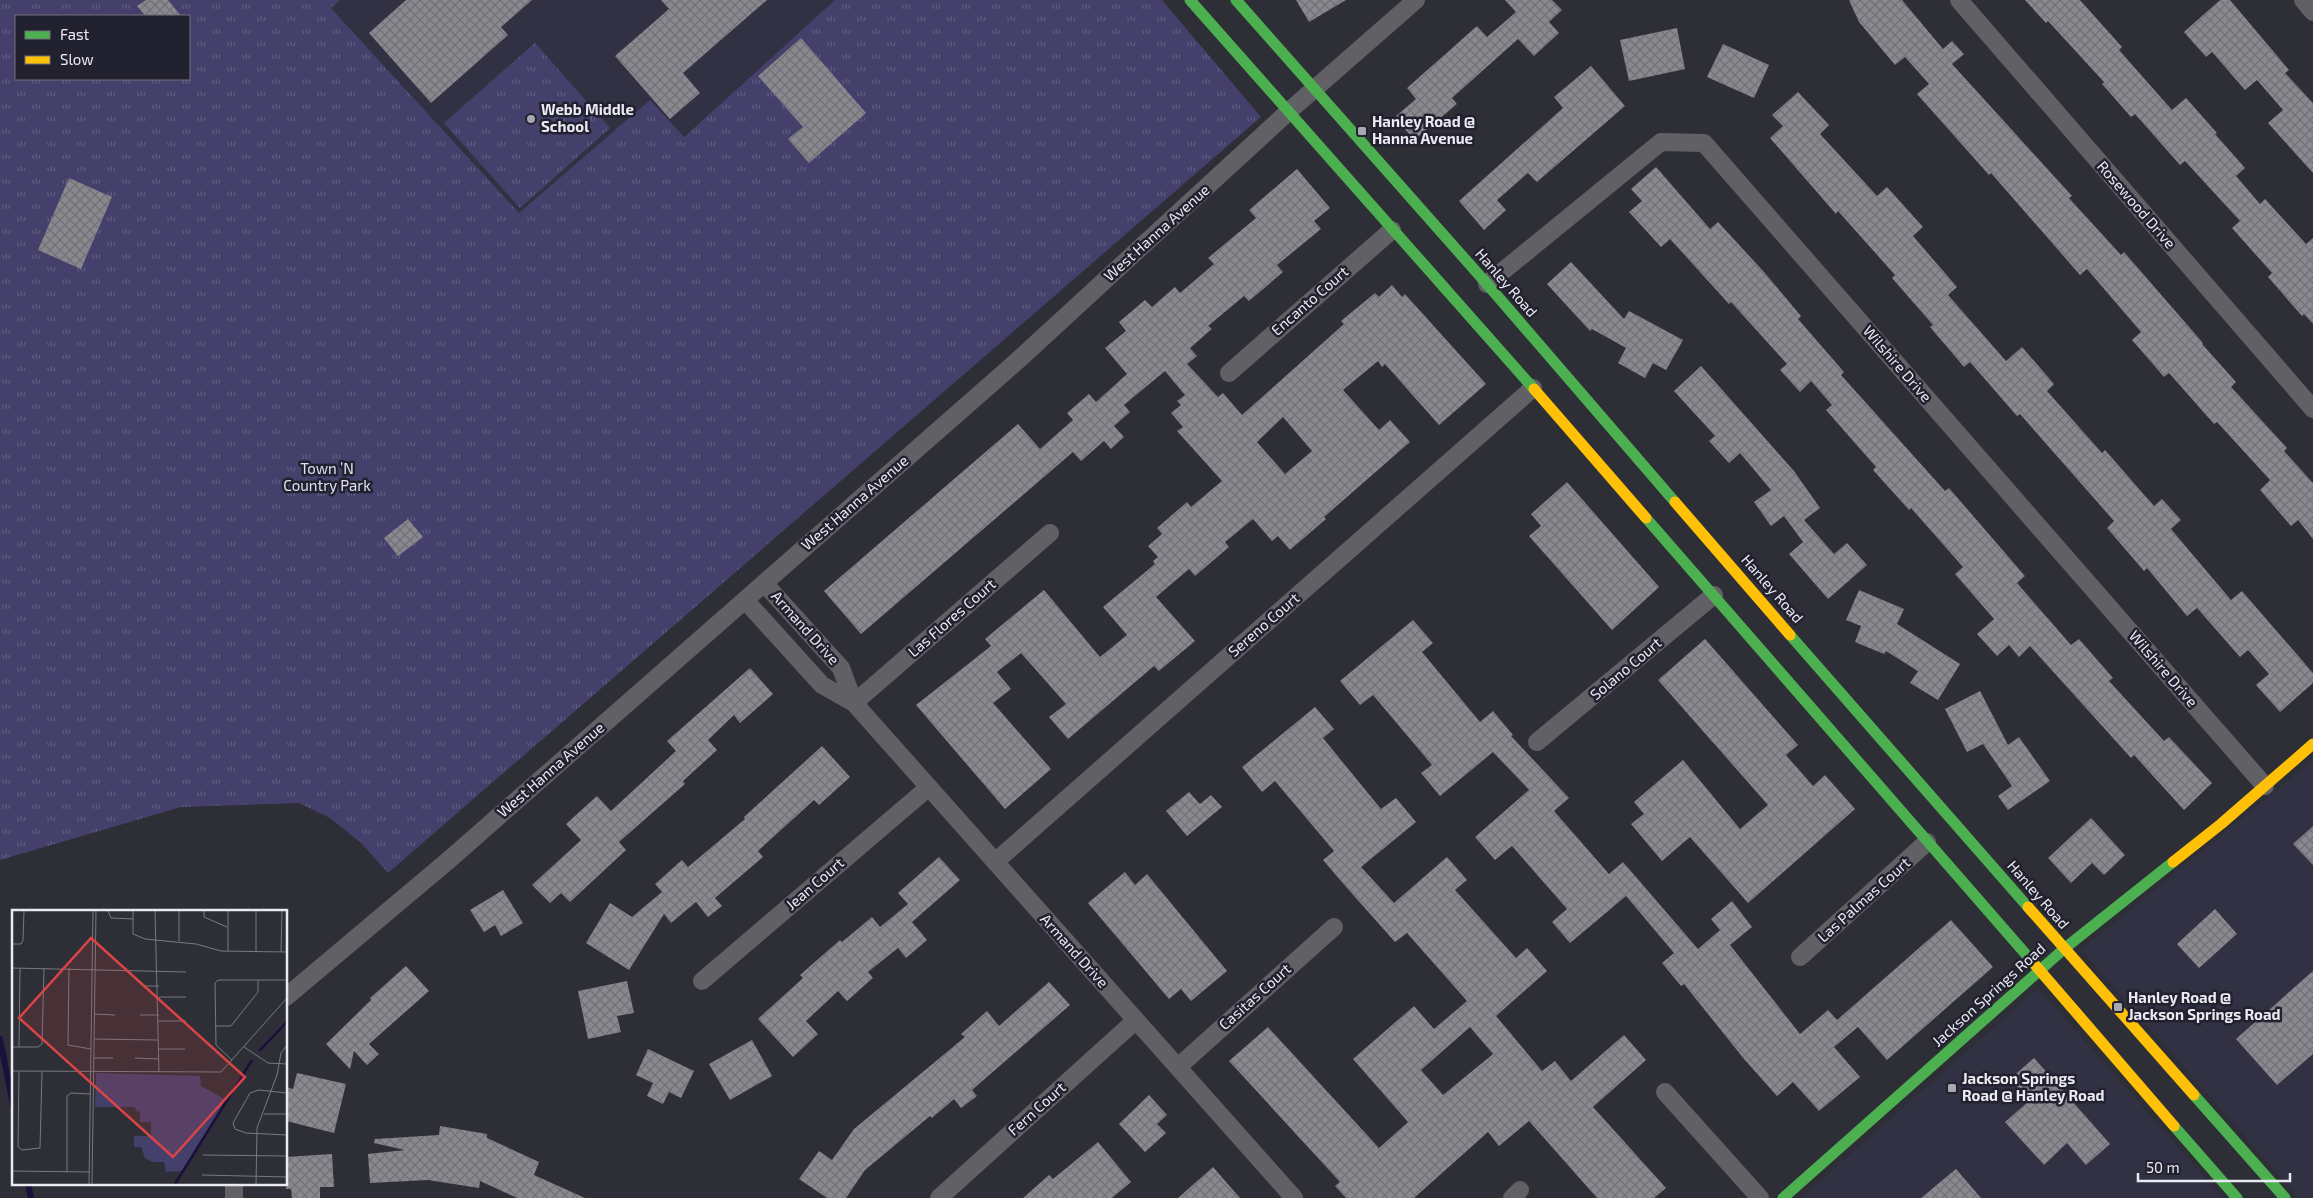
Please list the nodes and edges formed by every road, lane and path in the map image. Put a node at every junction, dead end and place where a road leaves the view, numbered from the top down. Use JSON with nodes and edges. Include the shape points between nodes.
{"nodes":[{"id":1,"x":1190,"y":0,"type":"edge"},
{"id":2,"x":1236,"y":0,"type":"edge"},
{"id":3,"x":1416,"y":0,"type":"edge"},
{"id":4,"x":1959,"y":0,"type":"edge"},
{"id":5,"x":2303,"y":0,"type":"edge"},
{"id":6,"x":2313,"y":12,"type":"edge"},
{"id":7,"x":1314,"y":90,"type":"junction"},
{"id":8,"x":1288,"y":112,"type":"junction"},
{"id":9,"x":1392,"y":230,"type":"junction"},
{"id":10,"x":1487,"y":284,"type":"junction"},
{"id":11,"x":1229,"y":373,"type":"dead end"},
{"id":12,"x":1533,"y":388,"type":"junction"},
{"id":13,"x":2313,"y":409,"type":"edge"},
{"id":14,"x":1050,"y":533,"type":"dead end"},
{"id":15,"x":1707,"y":537,"type":"junction"},
{"id":16,"x":1711,"y":560,"type":"dead end"},
{"id":17,"x":764,"y":582,"type":"junction"},
{"id":18,"x":1714,"y":587,"type":"junction"},
{"id":19,"x":745,"y":600,"type":"junction"},
{"id":20,"x":1738,"y":603,"type":"dead end"},
{"id":21,"x":1753,"y":610,"type":"dead end"},
{"id":22,"x":1794,"y":638,"type":"junction"},
{"id":23,"x":854,"y":703,"type":"junction"},
{"id":24,"x":1537,"y":742,"type":"dead end"},
{"id":25,"x":2313,"y":744,"type":"edge"},
{"id":26,"x":2265,"y":786,"type":"junction"},
{"id":27,"x":929,"y":787,"type":"junction"},
{"id":28,"x":1927,"y":842,"type":"junction"},
{"id":29,"x":995,"y":862,"type":"junction"},
{"id":30,"x":1334,"y":927,"type":"dead end"},
{"id":31,"x":2065,"y":948,"type":"junction"},
{"id":32,"x":1800,"y":957,"type":"dead end"},
{"id":33,"x":2038,"y":972,"type":"junction"},
{"id":34,"x":702,"y":981,"type":"dead end"},
{"id":35,"x":288,"y":995,"type":"edge"},
{"id":36,"x":1136,"y":1020,"type":"junction"},
{"id":37,"x":1178,"y":1067,"type":"junction"},
{"id":38,"x":1665,"y":1092,"type":"dead end"},
{"id":39,"x":939,"y":1198,"type":"edge"},
{"id":40,"x":1294,"y":1198,"type":"edge"},
{"id":41,"x":1760,"y":1198,"type":"edge"},
{"id":42,"x":1783,"y":1198,"type":"edge"},
{"id":43,"x":2237,"y":1198,"type":"edge"},
{"id":44,"x":2285,"y":1198,"type":"edge"}],
"edges":[{"from":1,"to":8,"type":"main road"},
{"from":2,"to":7,"type":"main road","name":"Hanley Road"},
{"from":3,"to":7,"type":"street","name":"West Hanna Avenue"},
{"from":4,"to":13,"type":"street","name":"Rosewood Drive"},
{"from":5,"to":6,"type":"street"},
{"from":7,"to":8,"type":"street","name":"West Hanna Avenue"},
{"from":7,"to":10,"type":"main road","name":"Hanley Road"},
{"from":8,"to":9,"type":"main road"},
{"from":8,"to":17,"type":"street","name":"West Hanna Avenue","via":[[1016,362]]},
{"from":9,"to":11,"type":"street","name":"Encanto Court"},
{"from":9,"to":12,"type":"main road"},
{"from":10,"to":15,"type":"main road","name":"Hanley Road"},
{"from":10,"to":26,"type":"street","name":"Wilshire Drive","via":[[1660,142],[1704,143]]},
{"from":12,"to":18,"type":"main road"},
{"from":12,"to":29,"type":"street","name":"Sereno Court"},
{"from":14,"to":23,"type":"street","name":"Las Flores Court"},
{"from":15,"to":16,"type":"main road"},
{"from":15,"to":22,"type":"main road","name":"Hanley Road"},
{"from":17,"to":19,"type":"street","name":"West Hanna Avenue"},
{"from":17,"to":23,"type":"street","name":"Armand Drive","via":[[841,668]]},
{"from":18,"to":20,"type":"main road"},
{"from":18,"to":24,"type":"street","name":"Solano Court"},
{"from":18,"to":28,"type":"main road"},
{"from":19,"to":23,"type":"street","name":"Armand Drive","via":[[822,685]]},
{"from":19,"to":35,"type":"street","name":"West Hanna Avenue","via":[[450,859]]},
{"from":21,"to":22,"type":"main road"},
{"from":22,"to":31,"type":"main road","name":"Hanley Road"},
{"from":23,"to":27,"type":"street","name":"Armand Drive"},
{"from":25,"to":26,"type":"main road","name":"Jackson Springs Road"},
{"from":26,"to":31,"type":"main road","name":"Jackson Springs Road"},
{"from":27,"to":29,"type":"street","name":"Armand Drive"},
{"from":27,"to":34,"type":"street","name":"Jean Court"},
{"from":28,"to":32,"type":"street","name":"Las Palmas Court"},
{"from":28,"to":33,"type":"main road"},
{"from":29,"to":36,"type":"street","name":"Armand Drive"},
{"from":30,"to":37,"type":"street","name":"Casitas Court"},
{"from":31,"to":33,"type":"main road","name":"Jackson Springs Road"},
{"from":31,"to":44,"type":"main road","name":"Hanley Road"},
{"from":33,"to":42,"type":"main road","name":"Jackson Springs Road"},
{"from":33,"to":43,"type":"main road"},
{"from":36,"to":37,"type":"street","name":"Armand Drive"},
{"from":36,"to":39,"type":"street","name":"Fern Court"},
{"from":37,"to":40,"type":"street","name":"Armand Drive"},
{"from":38,"to":41,"type":"street"}]}
